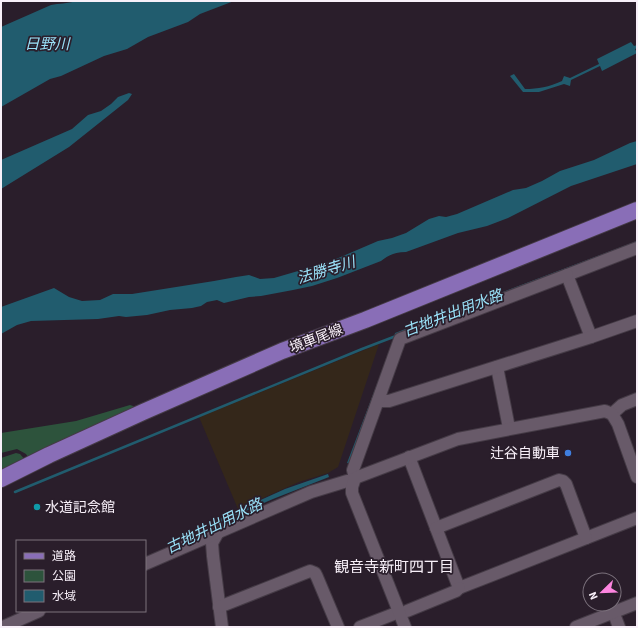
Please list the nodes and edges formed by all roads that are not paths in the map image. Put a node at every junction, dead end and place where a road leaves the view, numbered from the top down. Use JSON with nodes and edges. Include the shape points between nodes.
{"nodes":[{"id":1,"x":637,"y":210,"type":"edge"},
{"id":2,"x":637,"y":248,"type":"edge"},
{"id":3,"x":568,"y":275,"type":"junction"},
{"id":4,"x":637,"y":321,"type":"edge"},
{"id":5,"x":591,"y":337,"type":"junction"},
{"id":6,"x":497,"y":367,"type":"junction"},
{"id":7,"x":637,"y":399,"type":"edge"},
{"id":8,"x":378,"y":401,"type":"junction"},
{"id":9,"x":612,"y":414,"type":"junction"},
{"id":10,"x":509,"y":428,"type":"junction"},
{"id":11,"x":409,"y":458,"type":"junction"},
{"id":12,"x":637,"y":477,"type":"edge"},
{"id":13,"x":1,"y":479,"type":"edge"},
{"id":14,"x":354,"y":480,"type":"junction"},
{"id":15,"x":637,"y":518,"type":"edge"},
{"id":16,"x":436,"y":528,"type":"junction"},
{"id":17,"x":217,"y":534,"type":"junction"},
{"id":18,"x":586,"y":538,"type":"junction"},
{"id":19,"x":146,"y":564,"type":"edge"},
{"id":20,"x":459,"y":588,"type":"junction"},
{"id":21,"x":637,"y":603,"type":"edge"},
{"id":22,"x":219,"y":607,"type":"junction"},
{"id":23,"x":37,"y":612,"type":"edge"},
{"id":24,"x":403,"y":612,"type":"junction"},
{"id":25,"x":4,"y":627,"type":"edge"},
{"id":26,"x":222,"y":627,"type":"edge"},
{"id":27,"x":338,"y":627,"type":"edge"},
{"id":28,"x":360,"y":627,"type":"edge"},
{"id":29,"x":405,"y":627,"type":"edge"},
{"id":30,"x":576,"y":627,"type":"edge"}],
"edges":[{"from":1,"to":13,"type":"main road","name":"境車尾線","via":[[282,351],[143,412]]},
{"from":2,"to":3,"type":"street"},
{"from":3,"to":5,"type":"street"},
{"from":3,"to":8,"type":"street","via":[[400,339]]},
{"from":4,"to":5,"type":"street"},
{"from":5,"to":6,"type":"street"},
{"from":6,"to":8,"type":"street","via":[[389,401]]},
{"from":6,"to":10,"type":"street"},
{"from":7,"to":9,"type":"street","via":[[622,405]]},
{"from":8,"to":14,"type":"street","via":[[352,470]]},
{"from":9,"to":10,"type":"street","via":[[605,411]]},
{"from":9,"to":12,"type":"street"},
{"from":10,"to":11,"type":"street","via":[[458,439]]},
{"from":11,"to":14,"type":"street"},
{"from":11,"to":16,"type":"street"},
{"from":14,"to":17,"type":"street","via":[[311,492]]},
{"from":14,"to":24,"type":"street","via":[[352,493]]},
{"from":15,"to":18,"type":"street"},
{"from":16,"to":18,"type":"street","via":[[559,480],[566,484]]},
{"from":16,"to":20,"type":"street"},
{"from":17,"to":19,"type":"street"},
{"from":17,"to":22,"type":"street","via":[[212,543],[212,556]]},
{"from":18,"to":20,"type":"street"},
{"from":20,"to":24,"type":"street"},
{"from":21,"to":30,"type":"street"},
{"from":22,"to":26,"type":"street"},
{"from":22,"to":27,"type":"street","via":[[310,571],[317,577]]},
{"from":23,"to":25,"type":"street"},
{"from":24,"to":28,"type":"street"},
{"from":24,"to":29,"type":"street"}]}
